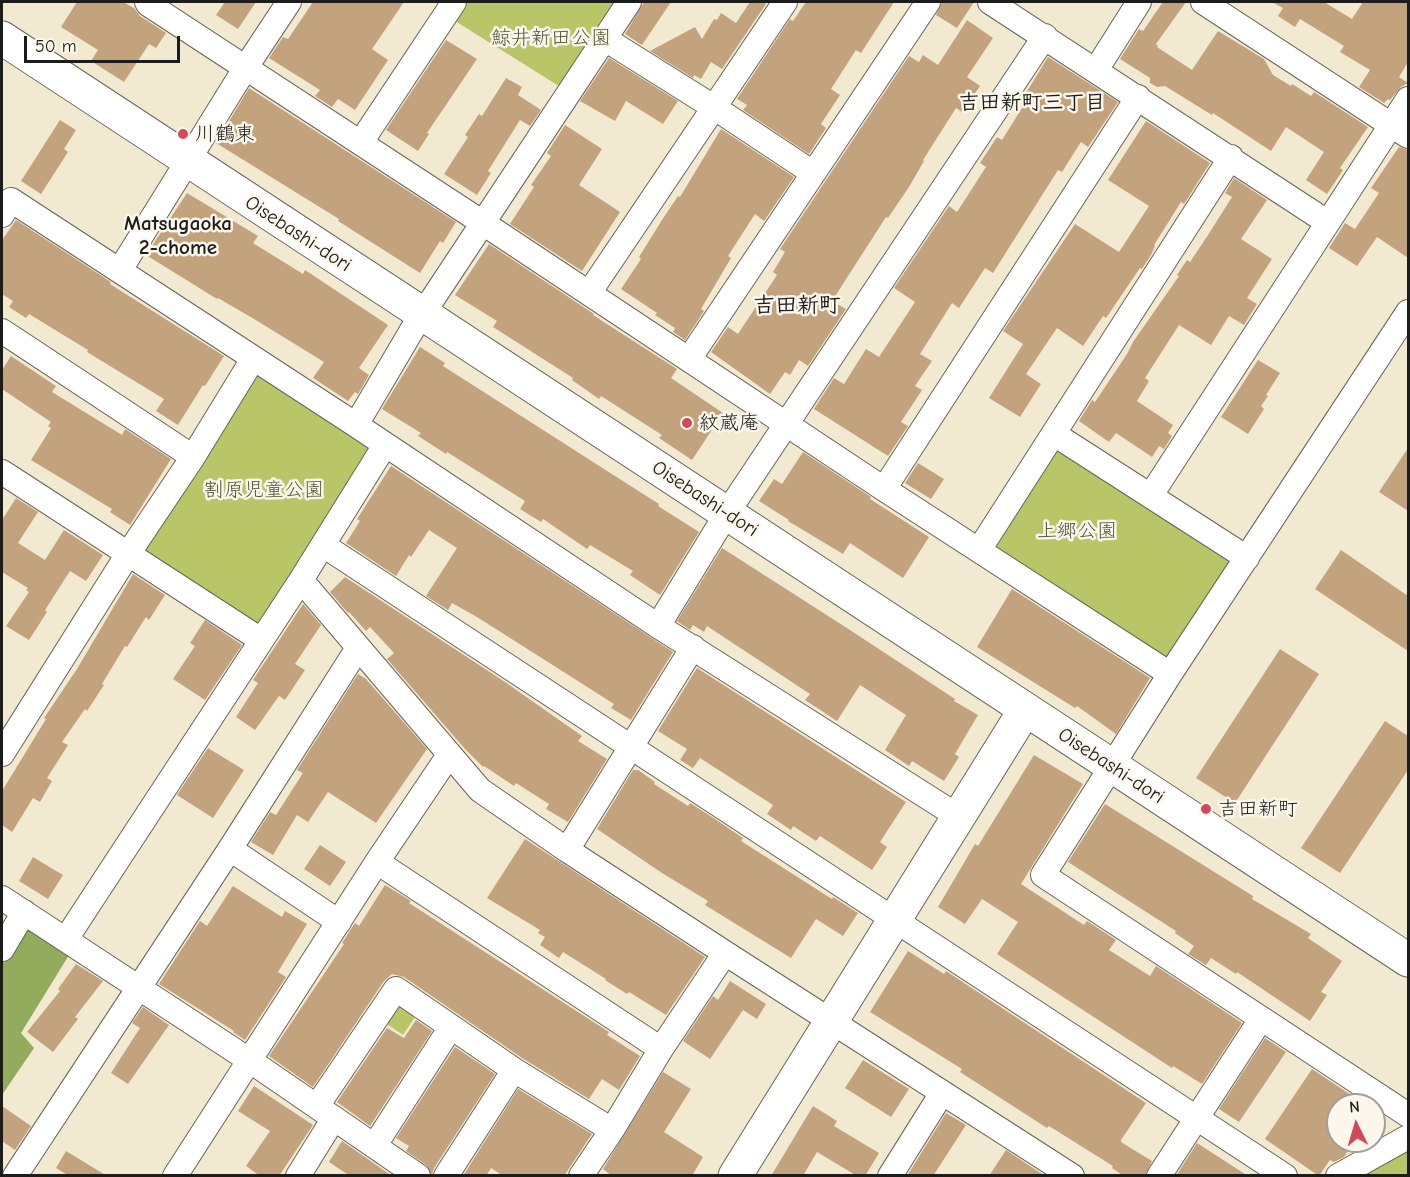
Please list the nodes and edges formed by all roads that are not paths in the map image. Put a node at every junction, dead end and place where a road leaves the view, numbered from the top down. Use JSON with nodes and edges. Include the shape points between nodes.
{"nodes":[{"id":1,"x":147,"y":2,"type":"edge"},
{"id":2,"x":289,"y":2,"type":"edge"},
{"id":3,"x":454,"y":2,"type":"edge"},
{"id":4,"x":629,"y":2,"type":"edge"},
{"id":5,"x":785,"y":2,"type":"edge"},
{"id":6,"x":928,"y":2,"type":"edge"},
{"id":7,"x":990,"y":2,"type":"edge"},
{"id":8,"x":1139,"y":2,"type":"edge"},
{"id":9,"x":1203,"y":2,"type":"edge"},
{"id":10,"x":1045,"y":36,"type":"junction"},
{"id":11,"x":2,"y":38,"type":"edge"},
{"id":12,"x":605,"y":39,"type":"junction"},
{"id":13,"x":246,"y":67,"type":"junction"},
{"id":14,"x":1096,"y":70,"type":"junction"},
{"id":15,"x":1138,"y":97,"type":"junction"},
{"id":16,"x":1408,"y":99,"type":"edge"},
{"id":17,"x":715,"y":108,"type":"junction"},
{"id":18,"x":1400,"y":130,"type":"edge"},
{"id":19,"x":361,"y":142,"type":"junction"},
{"id":20,"x":1231,"y":158,"type":"junction"},
{"id":21,"x":187,"y":161,"type":"junction"},
{"id":22,"x":813,"y":173,"type":"junction"},
{"id":23,"x":2,"y":215,"type":"edge"},
{"id":24,"x":1328,"y":222,"type":"junction"},
{"id":25,"x":483,"y":223,"type":"junction"},
{"id":26,"x":120,"y":270,"type":"junction"},
{"id":27,"x":589,"y":293,"type":"junction"},
{"id":28,"x":1408,"y":312,"type":"edge"},
{"id":29,"x":422,"y":315,"type":"junction"},
{"id":30,"x":2,"y":331,"type":"edge"},
{"id":31,"x":253,"y":359,"type":"junction"},
{"id":32,"x":689,"y":359,"type":"junction"},
{"id":33,"x":786,"y":424,"type":"junction"},
{"id":34,"x":356,"y":425,"type":"junction"},
{"id":35,"x":1054,"y":434,"type":"junction"},
{"id":36,"x":385,"y":445,"type":"junction"},
{"id":37,"x":193,"y":457,"type":"junction"},
{"id":38,"x":4,"y":480,"type":"edge"},
{"id":39,"x":884,"y":489,"type":"junction"},
{"id":40,"x":1151,"y":495,"type":"junction"},
{"id":41,"x":727,"y":513,"type":"junction"},
{"id":42,"x":323,"y":545,"type":"junction"},
{"id":43,"x":979,"y":550,"type":"junction"},
{"id":44,"x":128,"y":554,"type":"junction"},
{"id":45,"x":1247,"y":558,"type":"junction"},
{"id":46,"x":301,"y":580,"type":"junction"},
{"id":47,"x":658,"y":626,"type":"junction"},
{"id":48,"x":261,"y":640,"type":"junction"},
{"id":49,"x":693,"y":647,"type":"junction"},
{"id":50,"x":358,"y":648,"type":"junction"},
{"id":51,"x":1170,"y":674,"type":"junction"},
{"id":52,"x":1025,"y":710,"type":"junction"},
{"id":53,"x":629,"y":747,"type":"junction"},
{"id":54,"x":2,"y":754,"type":"edge"},
{"id":55,"x":449,"y":755,"type":"junction"},
{"id":56,"x":1113,"y":766,"type":"junction"},
{"id":57,"x":959,"y":817,"type":"junction"},
{"id":58,"x":230,"y":849,"type":"junction"},
{"id":59,"x":567,"y":850,"type":"junction"},
{"id":60,"x":377,"y":862,"type":"junction"},
{"id":61,"x":2,"y":898,"type":"edge"},
{"id":62,"x":24,"y":912,"type":"junction"},
{"id":63,"x":895,"y":920,"type":"junction"},
{"id":64,"x":339,"y":922,"type":"junction"},
{"id":65,"x":66,"y":939,"type":"junction"},
{"id":66,"x":2,"y":949,"type":"edge"},
{"id":67,"x":725,"y":953,"type":"junction"},
{"id":68,"x":1408,"y":960,"type":"edge"},
{"id":69,"x":138,"y":986,"type":"junction"},
{"id":70,"x":1261,"y":1019,"type":"junction"},
{"id":71,"x":832,"y":1020,"type":"junction"},
{"id":72,"x":452,"y":1027,"type":"junction"},
{"id":73,"x":661,"y":1049,"type":"junction"},
{"id":74,"x":249,"y":1060,"type":"junction"},
{"id":75,"x":514,"y":1070,"type":"junction"},
{"id":76,"x":942,"y":1093,"type":"junction"},
{"id":77,"x":326,"y":1112,"type":"junction"},
{"id":78,"x":1408,"y":1115,"type":"edge"},
{"id":79,"x":1196,"y":1119,"type":"junction"},
{"id":80,"x":612,"y":1130,"type":"junction"},
{"id":81,"x":1408,"y":1137,"type":"edge"},
{"id":82,"x":375,"y":1145,"type":"junction"},
{"id":83,"x":15,"y":1176,"type":"edge"},
{"id":84,"x":175,"y":1176,"type":"edge"},
{"id":85,"x":298,"y":1176,"type":"edge"},
{"id":86,"x":418,"y":1176,"type":"edge"},
{"id":87,"x":446,"y":1176,"type":"edge"},
{"id":88,"x":581,"y":1176,"type":"edge"},
{"id":89,"x":735,"y":1176,"type":"edge"},
{"id":90,"x":890,"y":1176,"type":"edge"},
{"id":91,"x":1072,"y":1176,"type":"edge"},
{"id":92,"x":1160,"y":1176,"type":"edge"},
{"id":93,"x":1285,"y":1176,"type":"edge"},
{"id":94,"x":1338,"y":1176,"type":"edge"}],
"edges":[{"from":1,"to":13,"type":"street"},
{"from":2,"to":13,"type":"street"},
{"from":3,"to":19,"type":"street"},
{"from":4,"to":12,"type":"street"},
{"from":5,"to":17,"type":"street"},
{"from":6,"to":22,"type":"street"},
{"from":7,"to":10,"type":"street"},
{"from":8,"to":14,"type":"street"},
{"from":9,"to":18,"type":"street"},
{"from":10,"to":14,"type":"street"},
{"from":10,"to":33,"type":"street"},
{"from":11,"to":21,"type":"street","name":"Oisebashi-dori"},
{"from":12,"to":17,"type":"street"},
{"from":12,"to":25,"type":"street"},
{"from":13,"to":19,"type":"street"},
{"from":13,"to":21,"type":"street"},
{"from":14,"to":15,"type":"street"},
{"from":15,"to":20,"type":"street"},
{"from":15,"to":39,"type":"street"},
{"from":16,"to":18,"type":"street"},
{"from":17,"to":22,"type":"street"},
{"from":17,"to":27,"type":"street"},
{"from":18,"to":24,"type":"street"},
{"from":19,"to":25,"type":"street"},
{"from":20,"to":24,"type":"street"},
{"from":20,"to":35,"type":"street"},
{"from":21,"to":26,"type":"street"},
{"from":21,"to":29,"type":"street","name":"Oisebashi-dori"},
{"from":22,"to":32,"type":"street"},
{"from":23,"to":26,"type":"street","via":[[11,200]]},
{"from":24,"to":40,"type":"street"},
{"from":25,"to":27,"type":"street"},
{"from":25,"to":29,"type":"street"},
{"from":26,"to":31,"type":"street"},
{"from":27,"to":32,"type":"street"},
{"from":28,"to":45,"type":"street"},
{"from":29,"to":34,"type":"street"},
{"from":29,"to":41,"type":"street","name":"Oisebashi-dori"},
{"from":30,"to":37,"type":"street"},
{"from":31,"to":34,"type":"street"},
{"from":31,"to":37,"type":"street"},
{"from":32,"to":33,"type":"street"},
{"from":33,"to":39,"type":"street"},
{"from":33,"to":41,"type":"street"},
{"from":34,"to":36,"type":"street"},
{"from":35,"to":40,"type":"street"},
{"from":35,"to":43,"type":"street"},
{"from":36,"to":42,"type":"street"},
{"from":36,"to":47,"type":"street"},
{"from":37,"to":44,"type":"street"},
{"from":38,"to":44,"type":"street"},
{"from":39,"to":43,"type":"street"},
{"from":40,"to":45,"type":"street"},
{"from":41,"to":47,"type":"street"},
{"from":41,"to":52,"type":"street","name":"Oisebashi-dori"},
{"from":42,"to":46,"type":"street"},
{"from":42,"to":53,"type":"street"},
{"from":43,"to":51,"type":"street"},
{"from":44,"to":48,"type":"street"},
{"from":44,"to":54,"type":"street"},
{"from":45,"to":51,"type":"street"},
{"from":46,"to":48,"type":"street"},
{"from":46,"to":50,"type":"street"},
{"from":47,"to":49,"type":"street"},
{"from":48,"to":65,"type":"street"},
{"from":49,"to":53,"type":"street"},
{"from":49,"to":57,"type":"street"},
{"from":50,"to":55,"type":"street"},
{"from":50,"to":58,"type":"street"},
{"from":51,"to":56,"type":"street"},
{"from":52,"to":56,"type":"street","name":"Oisebashi-dori"},
{"from":52,"to":57,"type":"street"},
{"from":53,"to":59,"type":"street"},
{"from":53,"to":63,"type":"street"},
{"from":55,"to":59,"type":"street","via":[[480,790]]},
{"from":55,"to":60,"type":"street"},
{"from":56,"to":68,"type":"street","name":"Oisebashi-dori"},
{"from":56,"to":70,"type":"street","via":[[1043,875]]},
{"from":57,"to":63,"type":"street"},
{"from":58,"to":64,"type":"street"},
{"from":58,"to":69,"type":"street"},
{"from":59,"to":67,"type":"street"},
{"from":60,"to":64,"type":"street"},
{"from":60,"to":73,"type":"street"},
{"from":61,"to":62,"type":"street"},
{"from":62,"to":65,"type":"street"},
{"from":62,"to":66,"type":"street"},
{"from":63,"to":71,"type":"street"},
{"from":63,"to":79,"type":"street"},
{"from":64,"to":74,"type":"street"},
{"from":65,"to":69,"type":"street"},
{"from":67,"to":71,"type":"street"},
{"from":67,"to":73,"type":"street"},
{"from":69,"to":74,"type":"street"},
{"from":69,"to":83,"type":"street"},
{"from":70,"to":78,"type":"street"},
{"from":70,"to":79,"type":"street"},
{"from":71,"to":76,"type":"street"},
{"from":71,"to":89,"type":"street"},
{"from":72,"to":75,"type":"street"},
{"from":72,"to":77,"type":"street","via":[[396,989]]},
{"from":72,"to":82,"type":"street"},
{"from":73,"to":80,"type":"street"},
{"from":74,"to":77,"type":"street"},
{"from":74,"to":84,"type":"street"},
{"from":75,"to":80,"type":"street"},
{"from":75,"to":87,"type":"street"},
{"from":76,"to":90,"type":"street"},
{"from":76,"to":91,"type":"street"},
{"from":77,"to":82,"type":"street"},
{"from":77,"to":85,"type":"street"},
{"from":79,"to":92,"type":"street"},
{"from":79,"to":93,"type":"street"},
{"from":80,"to":88,"type":"street"},
{"from":81,"to":94,"type":"street"},
{"from":82,"to":86,"type":"street"}]}
